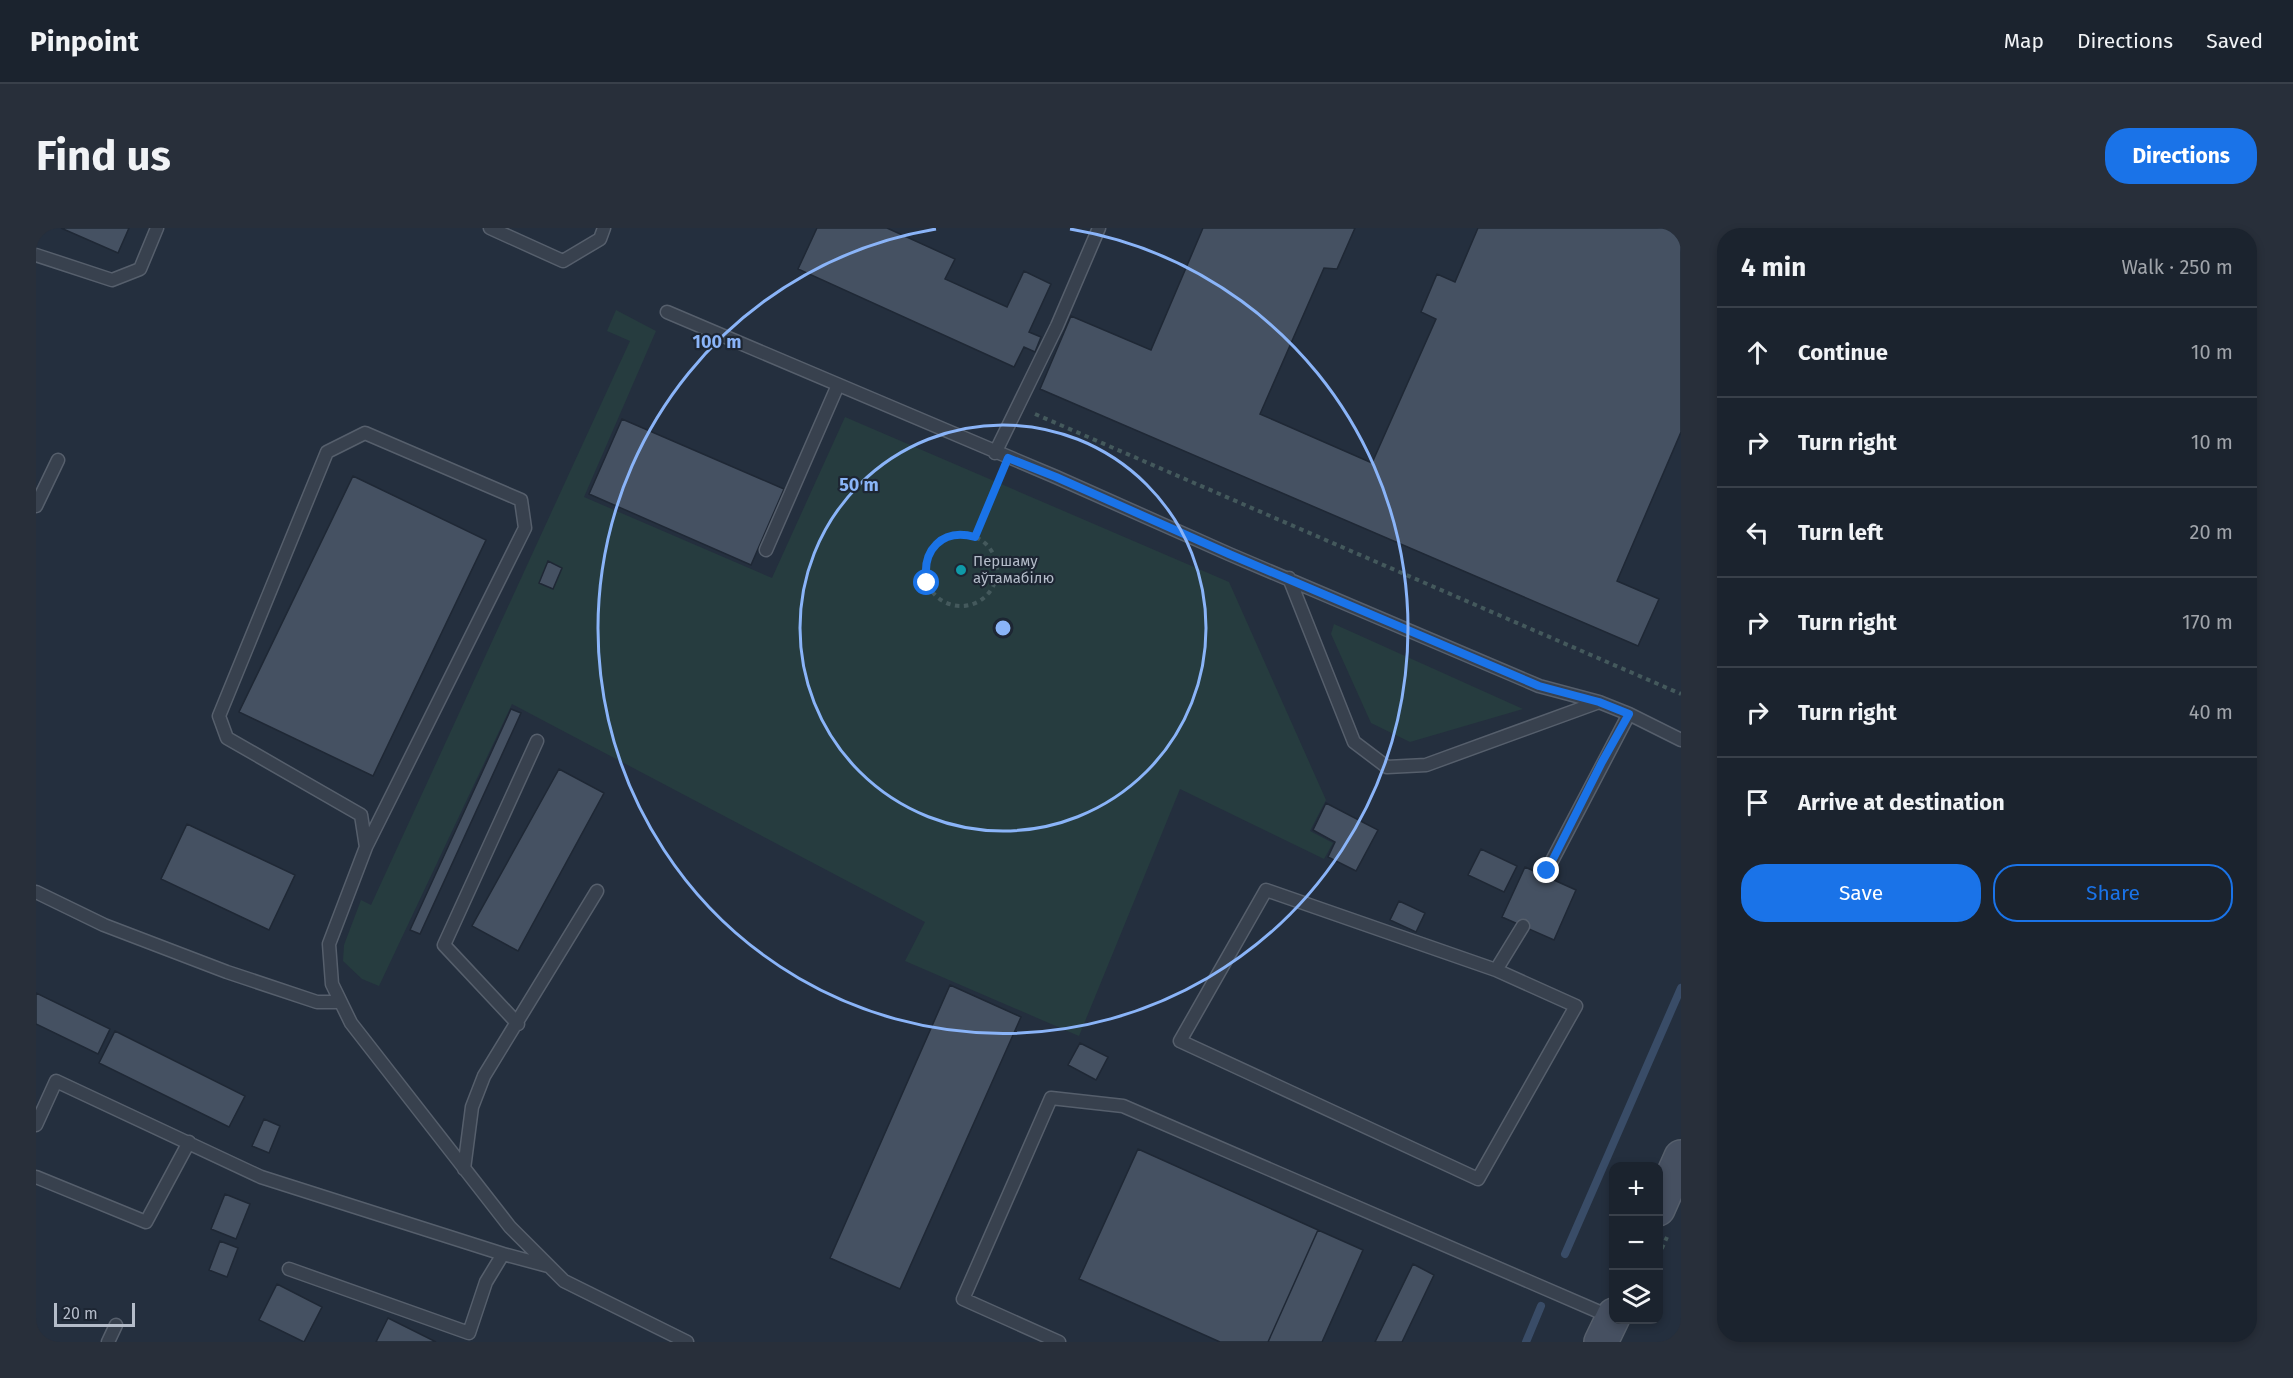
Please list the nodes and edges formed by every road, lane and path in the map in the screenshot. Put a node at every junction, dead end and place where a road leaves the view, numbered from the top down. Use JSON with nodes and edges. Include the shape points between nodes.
{"nodes":[{"id":1,"x":157,"y":228,"type":"edge"},
{"id":2,"x":490,"y":228,"type":"edge"},
{"id":3,"x":604,"y":228,"type":"edge"},
{"id":4,"x":1099,"y":228,"type":"edge"},
{"id":5,"x":36,"y":255,"type":"edge"},
{"id":6,"x":668,"y":312,"type":"dead end"},
{"id":7,"x":838,"y":385,"type":"junction"},
{"id":8,"x":1017,"y":406,"type":"junction"},
{"id":9,"x":995,"y":453,"type":"junction"},
{"id":10,"x":1008,"y":458,"type":"junction"},
{"id":11,"x":58,"y":460,"type":"dead end"},
{"id":12,"x":36,"y":506,"type":"edge"},
{"id":13,"x":975,"y":537,"type":"junction"},
{"id":14,"x":766,"y":550,"type":"dead end"},
{"id":15,"x":1289,"y":578,"type":"junction"},
{"id":16,"x":1681,"y":694,"type":"edge"},
{"id":17,"x":1599,"y":702,"type":"junction"},
{"id":18,"x":1629,"y":714,"type":"junction"},
{"id":19,"x":1681,"y":740,"type":"edge"},
{"id":20,"x":537,"y":741,"type":"dead end"},
{"id":21,"x":366,"y":847,"type":"junction"},
{"id":22,"x":1544,"y":876,"type":"dead end"},
{"id":23,"x":597,"y":891,"type":"dead end"},
{"id":24,"x":36,"y":892,"type":"edge"},
{"id":25,"x":1522,"y":926,"type":"dead end"},
{"id":26,"x":1496,"y":970,"type":"junction"},
{"id":27,"x":339,"y":1002,"type":"junction"},
{"id":28,"x":518,"y":1024,"type":"junction"},
{"id":29,"x":36,"y":1125,"type":"edge"},
{"id":30,"x":189,"y":1142,"type":"junction"},
{"id":31,"x":1681,"y":1157,"type":"edge"},
{"id":32,"x":464,"y":1169,"type":"junction"},
{"id":33,"x":36,"y":1177,"type":"edge"},
{"id":34,"x":1663,"y":1200,"type":"edge"},
{"id":35,"x":503,"y":1254,"type":"junction"},
{"id":36,"x":549,"y":1266,"type":"junction"},
{"id":37,"x":289,"y":1269,"type":"dead end"},
{"id":38,"x":116,"y":1325,"type":"dead end"},
{"id":39,"x":1609,"y":1325,"type":"edge"},
{"id":40,"x":108,"y":1342,"type":"edge"},
{"id":41,"x":687,"y":1342,"type":"edge"},
{"id":42,"x":1059,"y":1342,"type":"edge"}],
"edges":[{"from":1,"to":5,"type":"lane","via":[[140,269],[112,280]]},
{"from":2,"to":3,"type":"lane","via":[[564,261],[600,239]]},
{"from":4,"to":8,"type":"lane"},
{"from":6,"to":7,"type":"lane"},
{"from":7,"to":9,"type":"lane"},
{"from":7,"to":14,"type":"lane"},
{"from":8,"to":9,"type":"lane"},
{"from":8,"to":16,"type":"path"},
{"from":9,"to":10,"type":"lane"},
{"from":10,"to":13,"type":"path"},
{"from":10,"to":15,"type":"lane"},
{"from":11,"to":12,"type":"lane"},
{"from":13,"to":13,"type":"path","via":[[951,535],[932,549],[927,560],[927,583],[942,601],[954,606],[977,603],[994,586],[995,557]]},
{"from":15,"to":17,"type":"lane","via":[[1539,686]]},
{"from":15,"to":17,"type":"lane","via":[[1354,742],[1387,767],[1426,765]]},
{"from":17,"to":18,"type":"lane"},
{"from":18,"to":19,"type":"lane"},
{"from":18,"to":22,"type":"lane"},
{"from":20,"to":28,"type":"lane","via":[[444,945]]},
{"from":21,"to":21,"type":"lane","via":[[361,815],[227,738],[219,716],[327,452],[365,434],[521,500],[525,528]]},
{"from":21,"to":27,"type":"lane","via":[[329,944],[332,984]]},
{"from":23,"to":28,"type":"lane"},
{"from":24,"to":27,"type":"lane","via":[[104,926],[227,972],[317,1002]]},
{"from":25,"to":26,"type":"lane"},
{"from":26,"to":26,"type":"lane","via":[[1576,1006],[1478,1179],[1180,1041],[1266,890]]},
{"from":27,"to":32,"type":"lane"},
{"from":28,"to":32,"type":"lane","via":[[484,1076],[472,1107]]},
{"from":29,"to":30,"type":"lane","via":[[56,1081]]},
{"from":30,"to":33,"type":"lane","via":[[146,1222]]},
{"from":30,"to":35,"type":"lane","via":[[261,1177]]},
{"from":31,"to":34,"type":"main road"},
{"from":32,"to":36,"type":"lane","via":[[510,1227]]},
{"from":35,"to":36,"type":"lane"},
{"from":35,"to":37,"type":"lane","via":[[486,1282],[469,1334]]},
{"from":36,"to":41,"type":"lane","via":[[564,1281]]},
{"from":38,"to":40,"type":"lane"},
{"from":39,"to":42,"type":"lane","via":[[1123,1106],[1051,1098],[963,1299]]}]}
